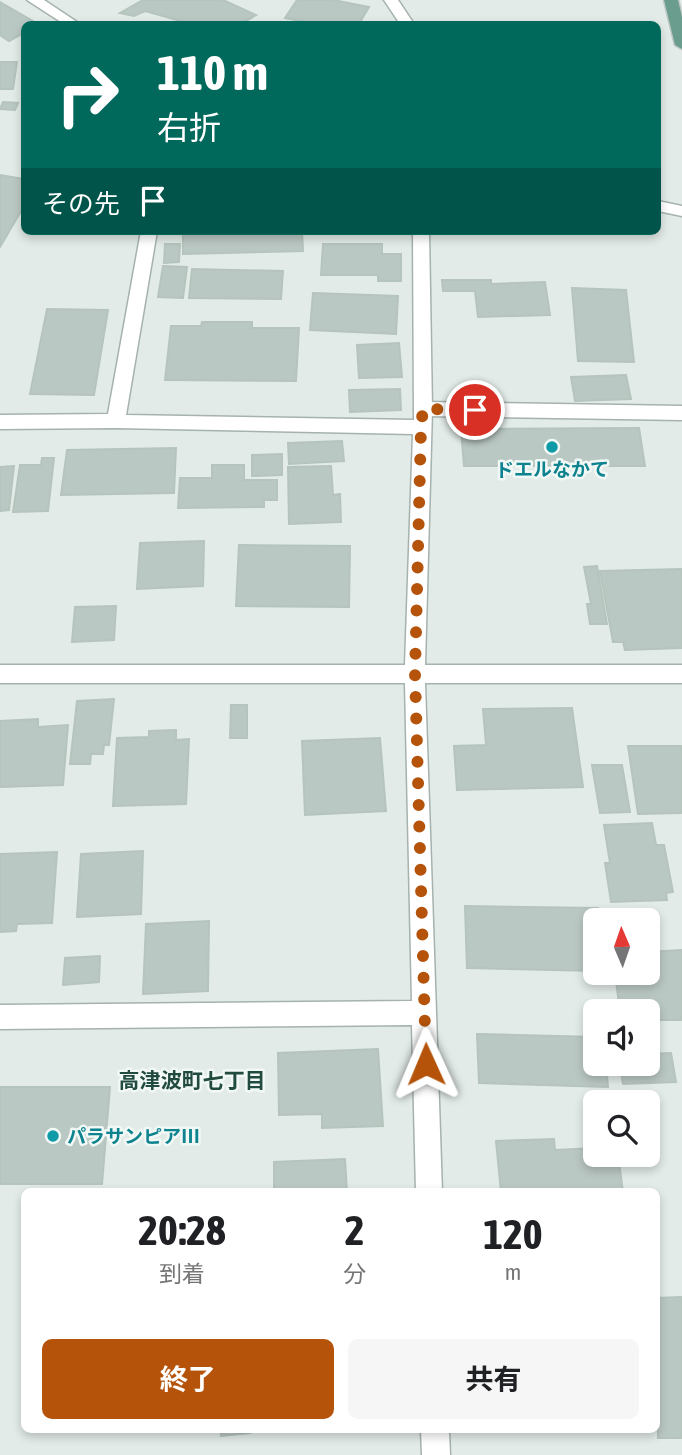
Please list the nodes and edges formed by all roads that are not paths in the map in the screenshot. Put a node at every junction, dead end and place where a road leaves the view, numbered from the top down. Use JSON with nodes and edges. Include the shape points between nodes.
{"nodes":[{"id":1,"x":34,"y":0,"type":"edge"},
{"id":2,"x":391,"y":0,"type":"edge"},
{"id":3,"x":671,"y":0,"type":"edge"},
{"id":4,"x":68,"y":21,"type":"edge"},
{"id":5,"x":405,"y":21,"type":"edge"},
{"id":6,"x":682,"y":45,"type":"edge"},
{"id":7,"x":661,"y":207,"type":"edge"},
{"id":8,"x":682,"y":211,"type":"edge"},
{"id":9,"x":148,"y":235,"type":"edge"},
{"id":10,"x":421,"y":235,"type":"edge"},
{"id":11,"x":682,"y":412,"type":"edge"},
{"id":12,"x":422,"y":418,"type":"junction"},
{"id":13,"x":116,"y":421,"type":"junction"},
{"id":14,"x":0,"y":422,"type":"edge"},
{"id":15,"x":0,"y":674,"type":"edge"},
{"id":16,"x":415,"y":674,"type":"junction"},
{"id":17,"x":682,"y":674,"type":"edge"},
{"id":18,"x":425,"y":1013,"type":"junction"},
{"id":19,"x":0,"y":1017,"type":"edge"},
{"id":20,"x":429,"y":1188,"type":"edge"},
{"id":21,"x":435,"y":1433,"type":"edge"},
{"id":22,"x":436,"y":1455,"type":"edge"}],
"edges":[{"from":1,"to":4,"type":"street"},
{"from":2,"to":5,"type":"street"},
{"from":3,"to":6,"type":"main road"},
{"from":7,"to":8,"type":"street"},
{"from":9,"to":13,"type":"street"},
{"from":10,"to":12,"type":"street"},
{"from":11,"to":12,"type":"street"},
{"from":12,"to":13,"type":"street"},
{"from":12,"to":16,"type":"street"},
{"from":13,"to":14,"type":"street"},
{"from":15,"to":16,"type":"street"},
{"from":16,"to":17,"type":"street"},
{"from":16,"to":18,"type":"street"},
{"from":18,"to":19,"type":"street"},
{"from":18,"to":20,"type":"street"},
{"from":21,"to":22,"type":"street"}]}
